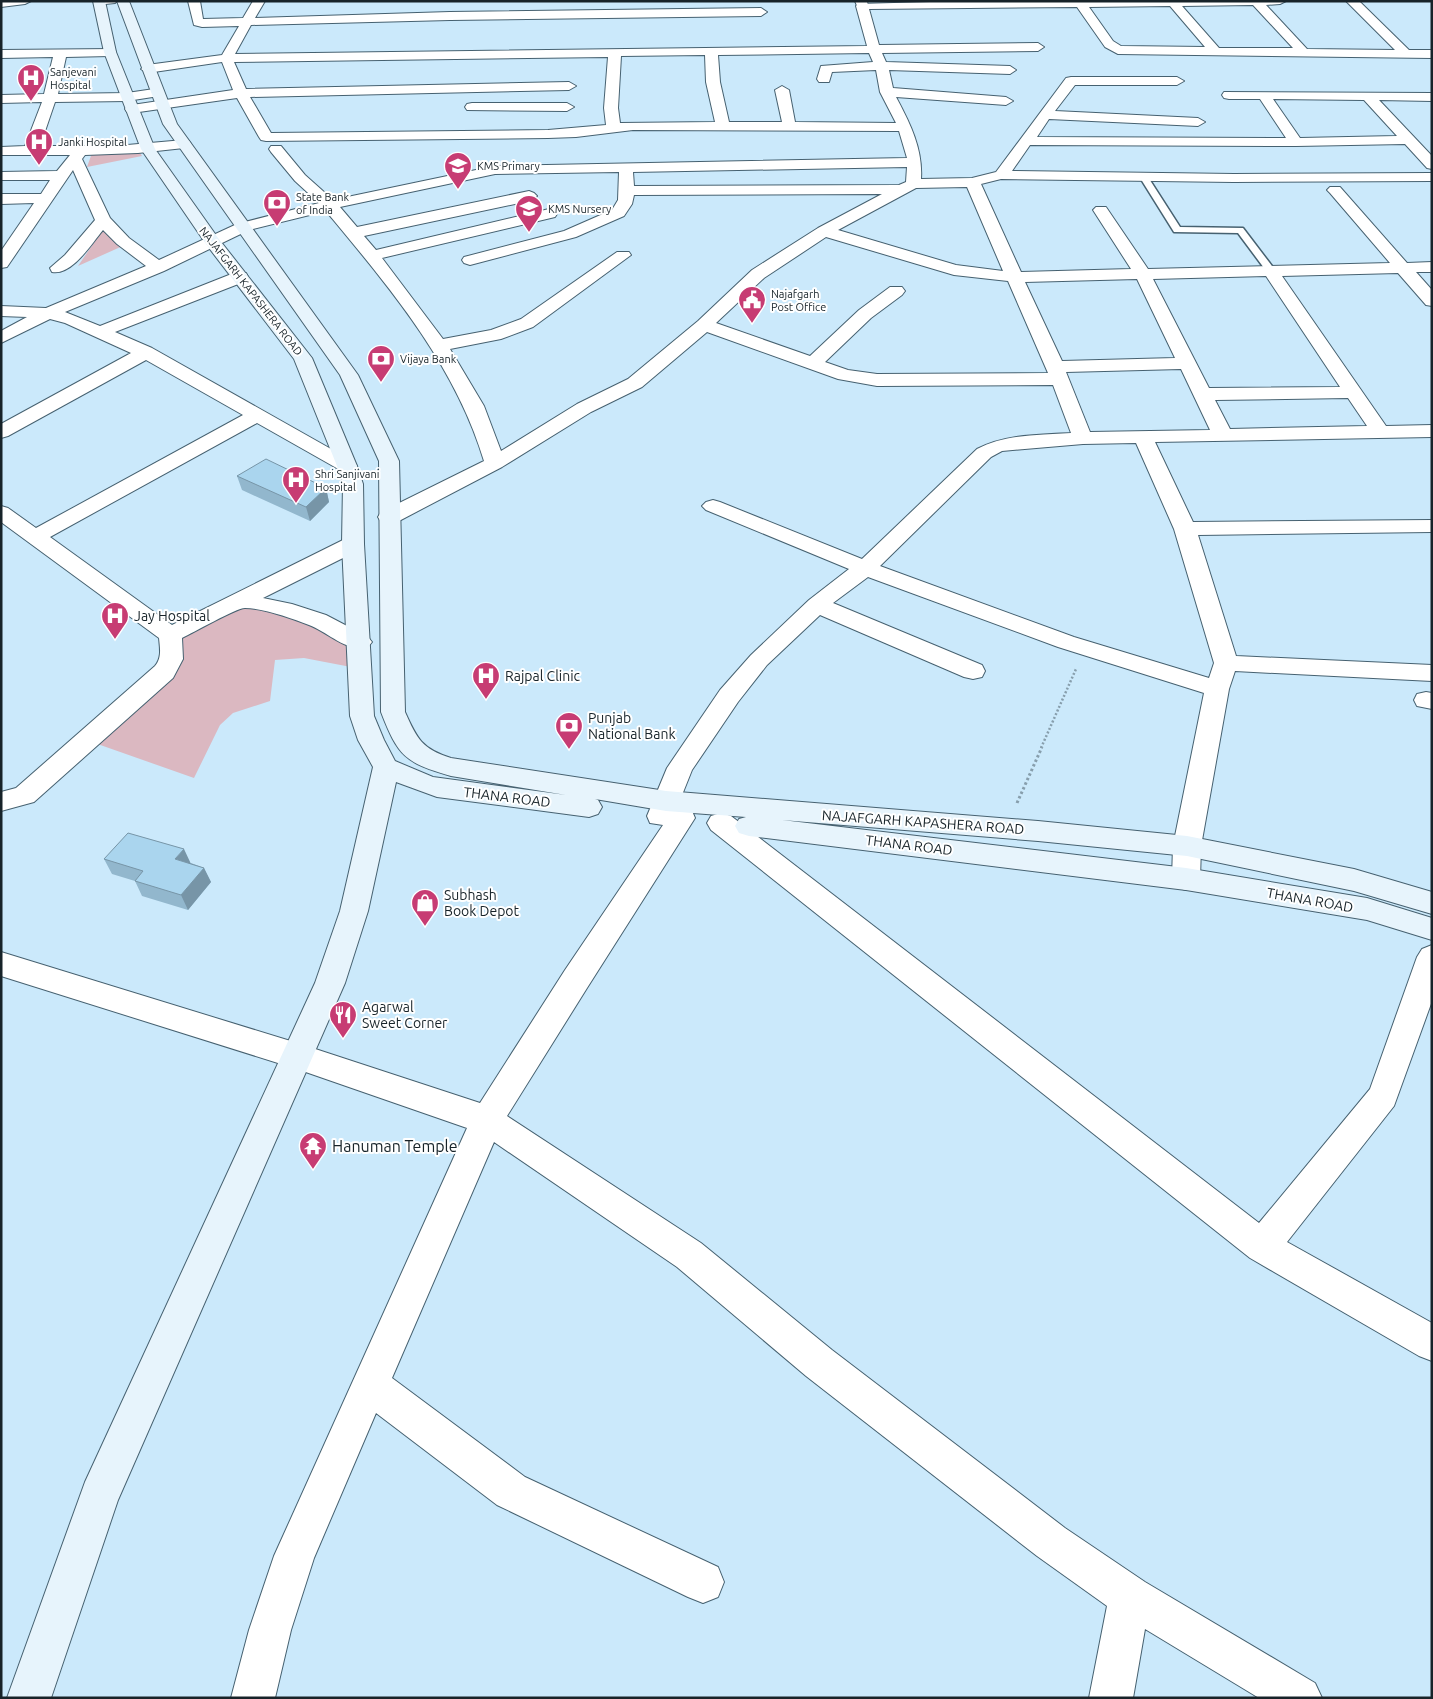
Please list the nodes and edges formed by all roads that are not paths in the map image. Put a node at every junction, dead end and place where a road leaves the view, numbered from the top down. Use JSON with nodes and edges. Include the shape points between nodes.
{"nodes":[{"id":1,"x":24,"y":1,"type":"edge"},
{"id":2,"x":123,"y":1,"type":"edge"},
{"id":3,"x":194,"y":1,"type":"edge"},
{"id":4,"x":259,"y":1,"type":"edge"},
{"id":5,"x":1280,"y":1,"type":"edge"},
{"id":6,"x":1352,"y":1,"type":"edge"},
{"id":7,"x":103,"y":2,"type":"edge"},
{"id":8,"x":1172,"y":2,"type":"edge"},
{"id":9,"x":1257,"y":2,"type":"edge"},
{"id":10,"x":985,"y":3,"type":"edge"},
{"id":11,"x":1080,"y":3,"type":"edge"},
{"id":12,"x":1,"y":4,"type":"edge"},
{"id":13,"x":861,"y":4,"type":"edge"},
{"id":14,"x":759,"y":7,"type":"edge"},
{"id":15,"x":349,"y":19,"type":"junction"},
{"id":16,"x":996,"y":19,"type":"dead end"},
{"id":17,"x":246,"y":22,"type":"junction"},
{"id":18,"x":1005,"y":33,"type":"dead end"},
{"id":19,"x":11,"y":41,"type":"dead end"},
{"id":20,"x":1014,"y":47,"type":"junction"},
{"id":21,"x":1038,"y":47,"type":"dead end"},
{"id":22,"x":109,"y":48,"type":"junction"},
{"id":23,"x":768,"y":49,"type":"junction"},
{"id":24,"x":874,"y":49,"type":"junction"},
{"id":25,"x":711,"y":50,"type":"junction"},
{"id":26,"x":571,"y":52,"type":"junction"},
{"id":27,"x":615,"y":52,"type":"junction"},
{"id":28,"x":1162,"y":52,"type":"junction"},
{"id":29,"x":1216,"y":52,"type":"junction"},
{"id":30,"x":60,"y":53,"type":"junction"},
{"id":31,"x":1304,"y":53,"type":"junction"},
{"id":32,"x":1,"y":54,"type":"edge"},
{"id":33,"x":1406,"y":54,"type":"junction"},
{"id":34,"x":1432,"y":54,"type":"edge"},
{"id":35,"x":411,"y":55,"type":"junction"},
{"id":36,"x":331,"y":56,"type":"junction"},
{"id":37,"x":226,"y":58,"type":"junction"},
{"id":38,"x":882,"y":66,"type":"junction"},
{"id":39,"x":147,"y":69,"type":"junction"},
{"id":40,"x":1010,"y":70,"type":"dead end"},
{"id":41,"x":54,"y":80,"type":"junction"},
{"id":42,"x":824,"y":80,"type":"dead end"},
{"id":43,"x":36,"y":81,"type":"dead end"},
{"id":44,"x":1177,"y":81,"type":"junction"},
{"id":45,"x":569,"y":86,"type":"junction"},
{"id":46,"x":403,"y":90,"type":"junction"},
{"id":47,"x":782,"y":90,"type":"dead end"},
{"id":48,"x":887,"y":92,"type":"junction"},
{"id":49,"x":242,"y":93,"type":"junction"},
{"id":50,"x":1229,"y":95,"type":"dead end"},
{"id":51,"x":1264,"y":96,"type":"junction"},
{"id":52,"x":50,"y":98,"type":"junction"},
{"id":53,"x":1369,"y":98,"type":"junction"},
{"id":54,"x":1432,"y":98,"type":"edge"},
{"id":55,"x":1,"y":99,"type":"edge"},
{"id":56,"x":159,"y":99,"type":"junction"},
{"id":57,"x":1006,"y":101,"type":"dead end"},
{"id":58,"x":130,"y":103,"type":"junction"},
{"id":59,"x":461,"y":107,"type":"dead end"},
{"id":60,"x":567,"y":107,"type":"junction"},
{"id":61,"x":44,"y":113,"type":"junction"},
{"id":62,"x":27,"y":114,"type":"dead end"},
{"id":63,"x":1044,"y":115,"type":"junction"},
{"id":64,"x":1198,"y":122,"type":"junction"},
{"id":65,"x":723,"y":126,"type":"junction"},
{"id":66,"x":789,"y":126,"type":"junction"},
{"id":67,"x":613,"y":127,"type":"junction"},
{"id":68,"x":904,"y":127,"type":"junction"},
{"id":69,"x":566,"y":133,"type":"junction"},
{"id":70,"x":1422,"y":134,"type":"dead end"},
{"id":71,"x":1405,"y":137,"type":"junction"},
{"id":72,"x":1025,"y":141,"type":"junction"},
{"id":73,"x":1210,"y":142,"type":"junction"},
{"id":74,"x":1296,"y":142,"type":"junction"},
{"id":75,"x":184,"y":144,"type":"junction"},
{"id":76,"x":148,"y":149,"type":"junction"},
{"id":77,"x":31,"y":150,"type":"junction"},
{"id":78,"x":276,"y":150,"type":"dead end"},
{"id":79,"x":1,"y":151,"type":"edge"},
{"id":80,"x":78,"y":155,"type":"junction"},
{"id":81,"x":915,"y":162,"type":"junction"},
{"id":82,"x":1432,"y":164,"type":"edge"},
{"id":83,"x":626,"y":167,"type":"junction"},
{"id":84,"x":501,"y":169,"type":"junction"},
{"id":85,"x":61,"y":175,"type":"junction"},
{"id":86,"x":1000,"y":175,"type":"junction"},
{"id":87,"x":1,"y":176,"type":"edge"},
{"id":88,"x":1143,"y":176,"type":"junction"},
{"id":89,"x":1432,"y":177,"type":"edge"},
{"id":90,"x":1236,"y":178,"type":"junction"},
{"id":91,"x":972,"y":182,"type":"junction"},
{"id":92,"x":909,"y":187,"type":"junction"},
{"id":93,"x":1335,"y":190,"type":"dead end"},
{"id":94,"x":626,"y":191,"type":"junction"},
{"id":95,"x":528,"y":196,"type":"junction"},
{"id":96,"x":46,"y":198,"type":"junction"},
{"id":97,"x":1,"y":199,"type":"edge"},
{"id":98,"x":330,"y":205,"type":"junction"},
{"id":99,"x":1101,"y":210,"type":"dead end"},
{"id":100,"x":549,"y":214,"type":"junction"},
{"id":101,"x":103,"y":220,"type":"junction"},
{"id":102,"x":243,"y":227,"type":"junction"},
{"id":103,"x":9,"y":228,"type":"dead end"},
{"id":104,"x":26,"y":228,"type":"junction"},
{"id":105,"x":824,"y":231,"type":"junction"},
{"id":106,"x":353,"y":232,"type":"junction"},
{"id":107,"x":570,"y":234,"type":"junction"},
{"id":108,"x":212,"y":241,"type":"junction"},
{"id":109,"x":4,"y":255,"type":"edge"},
{"id":110,"x":372,"y":256,"type":"junction"},
{"id":111,"x":623,"y":256,"type":"dead end"},
{"id":112,"x":470,"y":260,"type":"dead end"},
{"id":113,"x":158,"y":267,"type":"junction"},
{"id":114,"x":1403,"y":267,"type":"junction"},
{"id":115,"x":1432,"y":267,"type":"edge"},
{"id":116,"x":58,"y":268,"type":"dead end"},
{"id":117,"x":1270,"y":270,"type":"junction"},
{"id":118,"x":1142,"y":273,"type":"junction"},
{"id":119,"x":240,"y":277,"type":"junction"},
{"id":120,"x":1014,"y":277,"type":"junction"},
{"id":121,"x":896,"y":291,"type":"dead end"},
{"id":122,"x":1432,"y":301,"type":"edge"},
{"id":123,"x":1,"y":311,"type":"edge"},
{"id":124,"x":48,"y":313,"type":"junction"},
{"id":125,"x":704,"y":325,"type":"junction"},
{"id":126,"x":100,"y":332,"type":"junction"},
{"id":127,"x":1,"y":338,"type":"edge"},
{"id":128,"x":440,"y":345,"type":"junction"},
{"id":129,"x":146,"y":352,"type":"junction"},
{"id":130,"x":812,"y":364,"type":"junction"},
{"id":131,"x":1188,"y":364,"type":"junction"},
{"id":132,"x":1058,"y":373,"type":"junction"},
{"id":133,"x":1354,"y":392,"type":"junction"},
{"id":134,"x":1203,"y":394,"type":"junction"},
{"id":135,"x":258,"y":415,"type":"junction"},
{"id":136,"x":1432,"y":431,"type":"edge"},
{"id":137,"x":1,"y":432,"type":"edge"},
{"id":138,"x":1380,"y":432,"type":"junction"},
{"id":139,"x":1223,"y":435,"type":"junction"},
{"id":140,"x":1143,"y":437,"type":"junction"},
{"id":141,"x":1083,"y":438,"type":"junction"},
{"id":142,"x":495,"y":463,"type":"junction"},
{"id":143,"x":347,"y":466,"type":"junction"},
{"id":144,"x":713,"y":506,"type":"dead end"},
{"id":145,"x":1,"y":512,"type":"edge"},
{"id":146,"x":389,"y":517,"type":"junction"},
{"id":147,"x":1432,"y":526,"type":"edge"},
{"id":148,"x":1184,"y":529,"type":"junction"},
{"id":149,"x":35,"y":537,"type":"junction"},
{"id":150,"x":353,"y":544,"type":"junction"},
{"id":151,"x":864,"y":568,"type":"junction"},
{"id":152,"x":240,"y":600,"type":"junction"},
{"id":153,"x":817,"y":605,"type":"junction"},
{"id":154,"x":170,"y":635,"type":"junction"},
{"id":155,"x":360,"y":642,"type":"junction"},
{"id":156,"x":1226,"y":663,"type":"junction"},
{"id":157,"x":973,"y":671,"type":"dead end"},
{"id":158,"x":1432,"y":673,"type":"edge"},
{"id":159,"x":1217,"y":689,"type":"junction"},
{"id":160,"x":400,"y":759,"type":"junction"},
{"id":161,"x":1,"y":802,"type":"edge"},
{"id":162,"x":669,"y":812,"type":"junction"},
{"id":163,"x":721,"y":823,"type":"junction"},
{"id":164,"x":1187,"y":846,"type":"junction"},
{"id":165,"x":1186,"y":879,"type":"junction"},
{"id":166,"x":1432,"y":903,"type":"edge"},
{"id":167,"x":1432,"y":929,"type":"edge"},
{"id":168,"x":1432,"y":957,"type":"edge"},
{"id":169,"x":1,"y":964,"type":"edge"},
{"id":170,"x":297,"y":1056,"type":"junction"},
{"id":171,"x":487,"y":1120,"type":"junction"},
{"id":172,"x":1262,"y":1246,"type":"junction"},
{"id":173,"x":1432,"y":1343,"type":"edge"},
{"id":174,"x":370,"y":1385,"type":"junction"},
{"id":175,"x":703,"y":1582,"type":"dead end"},
{"id":176,"x":1130,"y":1597,"type":"junction"},
{"id":177,"x":29,"y":1698,"type":"edge"},
{"id":178,"x":252,"y":1698,"type":"edge"},
{"id":179,"x":1111,"y":1698,"type":"edge"},
{"id":180,"x":1300,"y":1698,"type":"edge"}],
"edges":[{"from":1,"to":12,"type":"street"},
{"from":2,"to":39,"type":"main road"},
{"from":3,"to":17,"type":"street","via":[[200,23]]},
{"from":4,"to":17,"type":"street"},
{"from":5,"to":9,"type":"street"},
{"from":6,"to":33,"type":"street"},
{"from":7,"to":22,"type":"main road","name":"NAJAFGARH KAPASHERA ROAD"},
{"from":8,"to":9,"type":"street"},
{"from":8,"to":11,"type":"street"},
{"from":8,"to":29,"type":"street"},
{"from":9,"to":31,"type":"street"},
{"from":10,"to":11,"type":"street"},
{"from":10,"to":13,"type":"street"},
{"from":10,"to":16,"type":"street"},
{"from":11,"to":28,"type":"street","via":[[1112,48]]},
{"from":13,"to":24,"type":"street"},
{"from":14,"to":15,"type":"street"},
{"from":14,"to":23,"type":"street"},
{"from":15,"to":17,"type":"street"},
{"from":15,"to":36,"type":"street"},
{"from":17,"to":37,"type":"street"},
{"from":18,"to":20,"type":"street"},
{"from":19,"to":22,"type":"street"},
{"from":20,"to":21,"type":"street"},
{"from":20,"to":24,"type":"street"},
{"from":22,"to":30,"type":"street"},
{"from":22,"to":58,"type":"main road","name":"NAJAFGARH KAPASHERA ROAD"},
{"from":23,"to":24,"type":"street"},
{"from":23,"to":25,"type":"street"},
{"from":24,"to":38,"type":"street"},
{"from":25,"to":27,"type":"street"},
{"from":25,"to":65,"type":"street","via":[[713,82]]},
{"from":26,"to":27,"type":"street"},
{"from":26,"to":35,"type":"street"},
{"from":26,"to":45,"type":"street"},
{"from":27,"to":67,"type":"street","via":[[611,108]]},
{"from":28,"to":29,"type":"street"},
{"from":28,"to":44,"type":"street"},
{"from":29,"to":31,"type":"street"},
{"from":30,"to":32,"type":"street"},
{"from":30,"to":41,"type":"street"},
{"from":31,"to":33,"type":"street"},
{"from":33,"to":34,"type":"street"},
{"from":35,"to":36,"type":"street"},
{"from":35,"to":46,"type":"street"},
{"from":36,"to":37,"type":"street"},
{"from":37,"to":39,"type":"street"},
{"from":37,"to":49,"type":"street"},
{"from":38,"to":40,"type":"street"},
{"from":38,"to":42,"type":"street","via":[[828,68]]},
{"from":38,"to":48,"type":"street"},
{"from":39,"to":56,"type":"main road"},
{"from":41,"to":43,"type":"street"},
{"from":41,"to":52,"type":"street"},
{"from":44,"to":63,"type":"street","via":[[1071,81]]},
{"from":44,"to":64,"type":"street"},
{"from":45,"to":46,"type":"street"},
{"from":45,"to":60,"type":"street"},
{"from":46,"to":49,"type":"street"},
{"from":47,"to":66,"type":"street"},
{"from":48,"to":57,"type":"street"},
{"from":48,"to":68,"type":"street"},
{"from":49,"to":56,"type":"street"},
{"from":49,"to":69,"type":"street","via":[[258,111],[266,137]]},
{"from":50,"to":51,"type":"street"},
{"from":51,"to":53,"type":"street"},
{"from":51,"to":74,"type":"street"},
{"from":52,"to":55,"type":"street"},
{"from":52,"to":58,"type":"street"},
{"from":52,"to":61,"type":"street"},
{"from":53,"to":54,"type":"street"},
{"from":53,"to":71,"type":"street"},
{"from":56,"to":58,"type":"street"},
{"from":56,"to":75,"type":"main road","via":[[170,124]]},
{"from":58,"to":76,"type":"main road","name":"NAJAFGARH KAPASHERA ROAD"},
{"from":59,"to":60,"type":"street"},
{"from":60,"to":69,"type":"street"},
{"from":61,"to":62,"type":"street"},
{"from":61,"to":77,"type":"street"},
{"from":63,"to":64,"type":"street"},
{"from":63,"to":72,"type":"street"},
{"from":64,"to":73,"type":"street"},
{"from":65,"to":66,"type":"street"},
{"from":65,"to":67,"type":"street"},
{"from":66,"to":68,"type":"street"},
{"from":67,"to":69,"type":"street"},
{"from":68,"to":81,"type":"street"},
{"from":70,"to":71,"type":"street"},
{"from":71,"to":74,"type":"street"},
{"from":71,"to":82,"type":"street"},
{"from":72,"to":73,"type":"street"},
{"from":72,"to":86,"type":"street"},
{"from":73,"to":74,"type":"street"},
{"from":73,"to":90,"type":"street"},
{"from":75,"to":76,"type":"street"},
{"from":75,"to":102,"type":"main road"},
{"from":76,"to":80,"type":"street"},
{"from":76,"to":108,"type":"main road","name":"NAJAFGARH KAPASHERA ROAD"},
{"from":77,"to":79,"type":"street"},
{"from":77,"to":80,"type":"street"},
{"from":78,"to":98,"type":"street"},
{"from":80,"to":85,"type":"street"},
{"from":80,"to":101,"type":"street"},
{"from":81,"to":83,"type":"street"},
{"from":81,"to":92,"type":"street"},
{"from":83,"to":84,"type":"street"},
{"from":83,"to":94,"type":"street"},
{"from":84,"to":95,"type":"street"},
{"from":84,"to":98,"type":"street"},
{"from":85,"to":87,"type":"street"},
{"from":85,"to":96,"type":"street"},
{"from":86,"to":88,"type":"street"},
{"from":86,"to":91,"type":"street"},
{"from":88,"to":90,"type":"street"},
{"from":88,"to":117,"type":"lane","via":[[1177,230],[1240,230]]},
{"from":89,"to":90,"type":"street"},
{"from":91,"to":92,"type":"street"},
{"from":91,"to":120,"type":"street"},
{"from":92,"to":94,"type":"street"},
{"from":92,"to":105,"type":"street"},
{"from":93,"to":114,"type":"street"},
{"from":94,"to":107,"type":"street","via":[[623,208],[618,213]]},
{"from":95,"to":100,"type":"street"},
{"from":95,"to":106,"type":"street"},
{"from":96,"to":97,"type":"street"},
{"from":96,"to":104,"type":"street"},
{"from":98,"to":102,"type":"street"},
{"from":98,"to":106,"type":"street"},
{"from":99,"to":118,"type":"street"},
{"from":100,"to":107,"type":"street"},
{"from":100,"to":110,"type":"street"},
{"from":101,"to":113,"type":"street","via":[[123,241]]},
{"from":101,"to":116,"type":"street","via":[[71,258]]},
{"from":102,"to":108,"type":"street"},
{"from":102,"to":146,"type":"main road","via":[[350,375],[389,461]]},
{"from":103,"to":104,"type":"street"},
{"from":104,"to":109,"type":"street"},
{"from":105,"to":120,"type":"street","via":[[954,270]]},
{"from":105,"to":125,"type":"street","via":[[758,274]]},
{"from":106,"to":110,"type":"street"},
{"from":107,"to":112,"type":"street"},
{"from":108,"to":113,"type":"street"},
{"from":108,"to":119,"type":"main road","name":"NAJAFGARH KAPASHERA ROAD"},
{"from":110,"to":128,"type":"street"},
{"from":111,"to":128,"type":"street","via":[[527,323],[495,335]]},
{"from":113,"to":124,"type":"street"},
{"from":114,"to":115,"type":"street"},
{"from":114,"to":117,"type":"street"},
{"from":114,"to":122,"type":"street"},
{"from":117,"to":118,"type":"street"},
{"from":117,"to":133,"type":"street"},
{"from":118,"to":120,"type":"street"},
{"from":118,"to":131,"type":"street"},
{"from":119,"to":126,"type":"street"},
{"from":119,"to":143,"type":"main road","name":"NAJAFGARH KAPASHERA ROAD","via":[[303,358]]},
{"from":120,"to":132,"type":"street"},
{"from":121,"to":130,"type":"street","via":[[865,314]]},
{"from":123,"to":124,"type":"street"},
{"from":124,"to":126,"type":"street"},
{"from":124,"to":127,"type":"street"},
{"from":125,"to":130,"type":"street"},
{"from":125,"to":142,"type":"street","via":[[635,383],[584,408]]},
{"from":126,"to":129,"type":"street"},
{"from":128,"to":142,"type":"street","via":[[488,434]]},
{"from":129,"to":135,"type":"street"},
{"from":129,"to":137,"type":"street"},
{"from":130,"to":132,"type":"street","via":[[860,379],[877,380]]},
{"from":131,"to":132,"type":"street"},
{"from":131,"to":134,"type":"street"},
{"from":132,"to":141,"type":"street"},
{"from":133,"to":134,"type":"street"},
{"from":133,"to":138,"type":"street"},
{"from":134,"to":139,"type":"street"},
{"from":135,"to":143,"type":"street"},
{"from":135,"to":149,"type":"street"},
{"from":136,"to":138,"type":"street"},
{"from":138,"to":139,"type":"street"},
{"from":139,"to":140,"type":"street"},
{"from":140,"to":141,"type":"street"},
{"from":140,"to":148,"type":"street"},
{"from":141,"to":151,"type":"street","via":[[995,447]]},
{"from":142,"to":146,"type":"street"},
{"from":143,"to":150,"type":"main road","name":"NAJAFGARH KAPASHERA ROAD","via":[[353,484]]},
{"from":144,"to":151,"type":"street"},
{"from":145,"to":149,"type":"street"},
{"from":146,"to":160,"type":"main road","via":[[393,712],[400,730]]},
{"from":147,"to":148,"type":"street"},
{"from":148,"to":156,"type":"street"},
{"from":149,"to":154,"type":"street"},
{"from":150,"to":152,"type":"street"},
{"from":150,"to":155,"type":"main road","name":"NAJAFGARH KAPASHERA ROAD"},
{"from":151,"to":153,"type":"street"},
{"from":151,"to":159,"type":"street","via":[[1085,648]]},
{"from":152,"to":154,"type":"street"},
{"from":152,"to":155,"type":"street","via":[[318,620]]},
{"from":153,"to":157,"type":"street"},
{"from":153,"to":162,"type":"street","via":[[759,660],[729,696],[680,768]]},
{"from":154,"to":161,"type":"street","via":[[173,656],[164,672],[25,795]]},
{"from":155,"to":160,"type":"main road","name":"NAJAFGARH KAPASHERA ROAD","via":[[362,716],[371,740]]},
{"from":156,"to":158,"type":"street"},
{"from":156,"to":159,"type":"street"},
{"from":159,"to":164,"type":"street"},
{"from":160,"to":162,"type":"main road","name":"THANA ROAD","via":[[424,784],[437,788]]},
{"from":160,"to":170,"type":"main road","via":[[330,983]]},
{"from":162,"to":163,"type":"main road","name":"THANA ROAD"},
{"from":162,"to":164,"type":"main road","name":"NAJAFGARH KAPASHERA ROAD","via":[[1006,828]]},
{"from":162,"to":171,"type":"street","via":[[581,971]]},
{"from":163,"to":165,"type":"main road","name":"THANA ROAD"},
{"from":163,"to":172,"type":"street"},
{"from":164,"to":165,"type":"street"},
{"from":164,"to":166,"type":"main road","name":"NAJAFGARH KAPASHERA ROAD","via":[[1354,880]]},
{"from":165,"to":167,"type":"main road","name":"THANA ROAD","via":[[1367,910]]},
{"from":168,"to":172,"type":"street","via":[[1383,1096]]},
{"from":169,"to":170,"type":"street"},
{"from":170,"to":171,"type":"street"},
{"from":170,"to":177,"type":"main road","via":[[98,1496]]},
{"from":171,"to":174,"type":"street"},
{"from":171,"to":176,"type":"street","via":[[689,1255],[850,1387],[1051,1542]]},
{"from":172,"to":173,"type":"street"},
{"from":174,"to":175,"type":"street","via":[[511,1490]]},
{"from":174,"to":178,"type":"street","via":[[294,1556]]},
{"from":176,"to":179,"type":"street"},
{"from":176,"to":180,"type":"street"}]}
